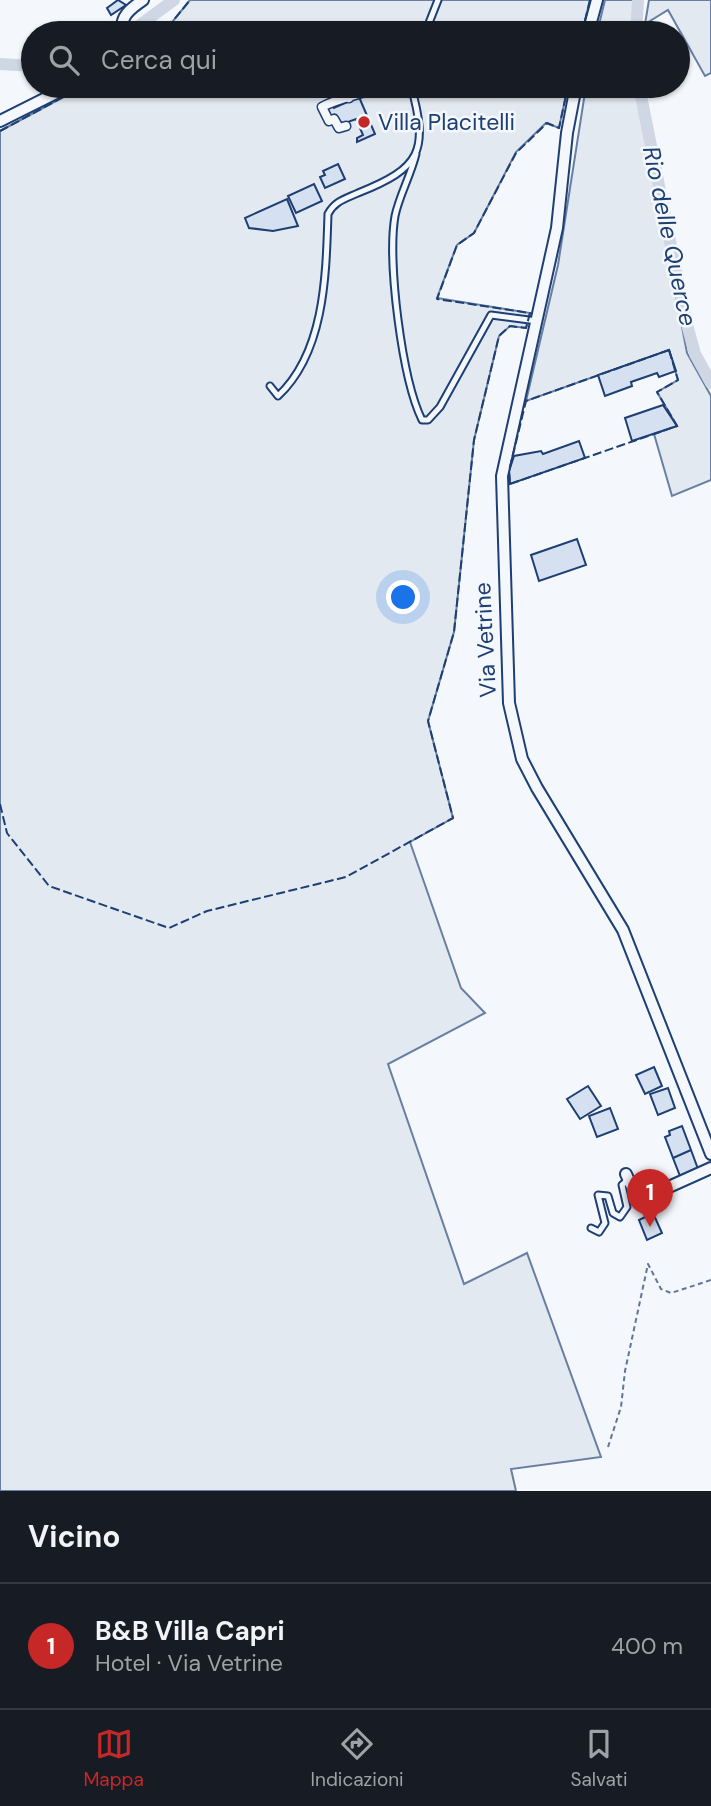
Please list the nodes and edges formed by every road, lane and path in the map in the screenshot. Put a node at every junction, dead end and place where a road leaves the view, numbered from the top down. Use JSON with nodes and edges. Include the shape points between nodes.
{"nodes":[{"id":1,"x":143,"y":0,"type":"edge"},
{"id":2,"x":438,"y":0,"type":"edge"},
{"id":3,"x":597,"y":0,"type":"edge"},
{"id":4,"x":124,"y":21,"type":"edge"},
{"id":5,"x":430,"y":21,"type":"edge"},
{"id":6,"x":591,"y":21,"type":"edge"},
{"id":7,"x":46,"y":98,"type":"edge"},
{"id":8,"x":346,"y":98,"type":"edge"},
{"id":9,"x":414,"y":98,"type":"edge"},
{"id":10,"x":574,"y":98,"type":"edge"},
{"id":11,"x":0,"y":121,"type":"edge"},
{"id":12,"x":346,"y":126,"type":"dead end"},
{"id":13,"x":416,"y":154,"type":"junction"},
{"id":14,"x":537,"y":321,"type":"junction"},
{"id":15,"x":270,"y":386,"type":"dead end"},
{"id":16,"x":711,"y":1154,"type":"edge"},
{"id":17,"x":711,"y":1168,"type":"edge"},
{"id":18,"x":628,"y":1176,"type":"joint"},
{"id":19,"x":592,"y":1228,"type":"dead end"},
{"id":20,"x":711,"y":1280,"type":"edge"},
{"id":21,"x":608,"y":1447,"type":"dead end"}],
"edges":[{"from":1,"to":4,"type":"street","via":[[126,12]]},
{"from":2,"to":5,"type":"lane"},
{"from":3,"to":6,"type":"street"},
{"from":7,"to":11,"type":"street"},
{"from":8,"to":12,"type":"street","via":[[322,107],[329,121],[334,119],[339,128]]},
{"from":9,"to":13,"type":"lane","via":[[420,143]]},
{"from":10,"to":14,"type":"street","name":"Via Vetrine"},
{"from":13,"to":14,"type":"lane","via":[[396,215],[394,241],[407,376],[422,420],[428,420],[440,407],[491,315]]},
{"from":13,"to":15,"type":"lane","via":[[407,168],[389,179],[334,203],[328,214],[320,306],[306,359],[278,396]]},
{"from":14,"to":16,"type":"street","name":"Via Vetrine","via":[[502,476],[509,703],[522,759],[623,930]]},
{"from":17,"to":18,"type":"street","via":[[642,1199]]},
{"from":18,"to":19,"type":"lane","via":[[622,1185],[627,1207],[620,1217],[613,1213],[608,1196],[598,1195],[605,1223],[598,1232]]},
{"from":20,"to":21,"type":"path","via":[[671,1293],[661,1289],[648,1264],[621,1407]]}]}
